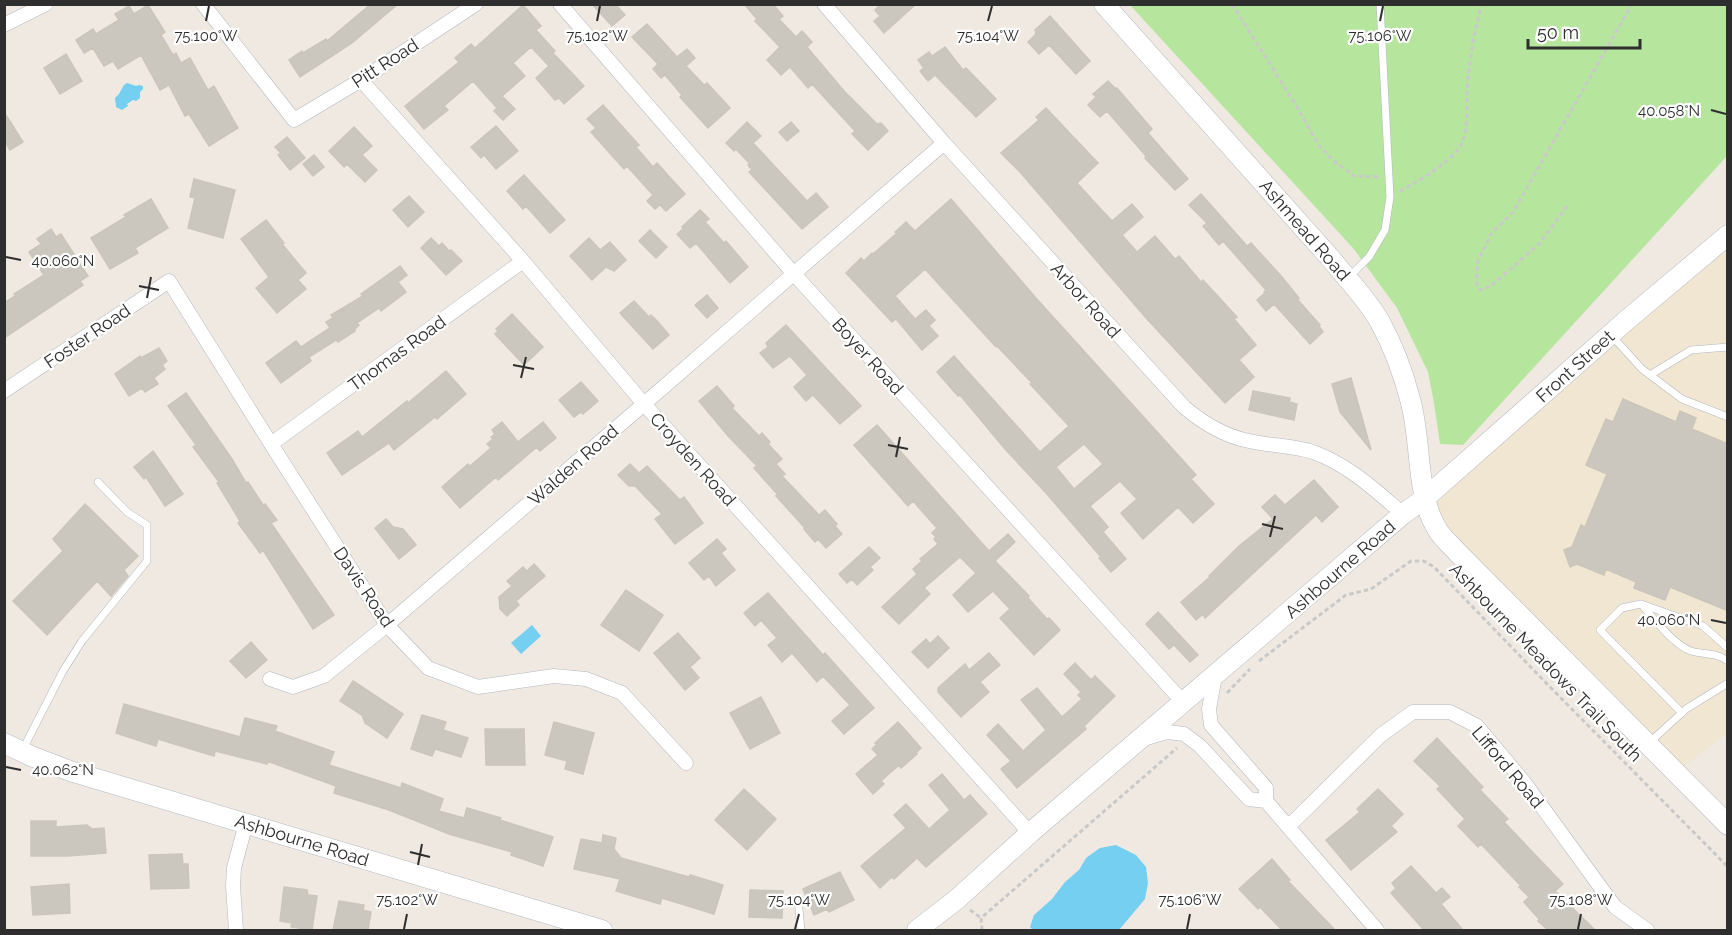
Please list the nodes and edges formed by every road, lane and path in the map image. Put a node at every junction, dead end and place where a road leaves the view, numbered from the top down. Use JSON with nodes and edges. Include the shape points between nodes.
{"nodes":[{"id":1,"x":46,"y":4,"type":"edge"},
{"id":2,"x":202,"y":4,"type":"edge"},
{"id":3,"x":476,"y":4,"type":"edge"},
{"id":4,"x":560,"y":4,"type":"edge"},
{"id":5,"x":824,"y":4,"type":"edge"},
{"id":6,"x":1104,"y":4,"type":"edge"},
{"id":7,"x":1232,"y":4,"type":"edge"},
{"id":8,"x":1380,"y":4,"type":"edge"},
{"id":9,"x":1482,"y":4,"type":"edge"},
{"id":10,"x":1632,"y":4,"type":"edge"},
{"id":11,"x":4,"y":25,"type":"edge"},
{"id":12,"x":361,"y":80,"type":"junction"},
{"id":13,"x":944,"y":143,"type":"junction"},
{"id":14,"x":1389,"y":177,"type":"junction"},
{"id":15,"x":1390,"y":197,"type":"junction"},
{"id":16,"x":1567,"y":206,"type":"dead end"},
{"id":17,"x":1728,"y":235,"type":"edge"},
{"id":18,"x":523,"y":261,"type":"junction"},
{"id":19,"x":794,"y":274,"type":"junction"},
{"id":20,"x":1347,"y":279,"type":"junction"},
{"id":21,"x":169,"y":281,"type":"joint"},
{"id":22,"x":1610,"y":335,"type":"junction"},
{"id":23,"x":1728,"y":347,"type":"edge"},
{"id":24,"x":1650,"y":375,"type":"junction"},
{"id":25,"x":4,"y":391,"type":"edge"},
{"id":26,"x":644,"y":404,"type":"junction"},
{"id":27,"x":1728,"y":417,"type":"edge"},
{"id":28,"x":271,"y":444,"type":"junction"},
{"id":29,"x":98,"y":482,"type":"dead end"},
{"id":30,"x":1424,"y":499,"type":"junction"},
{"id":31,"x":1403,"y":514,"type":"junction"},
{"id":32,"x":1641,"y":604,"type":"junction"},
{"id":33,"x":387,"y":625,"type":"junction"},
{"id":34,"x":1728,"y":648,"type":"edge"},
{"id":35,"x":1728,"y":661,"type":"edge"},
{"id":36,"x":1215,"y":676,"type":"junction"},
{"id":37,"x":270,"y":679,"type":"dead end"},
{"id":38,"x":1728,"y":683,"type":"edge"},
{"id":39,"x":1224,"y":697,"type":"dead end"},
{"id":40,"x":1183,"y":702,"type":"junction"},
{"id":41,"x":1682,"y":713,"type":"junction"},
{"id":42,"x":1137,"y":741,"type":"junction"},
{"id":43,"x":1178,"y":744,"type":"dead end"},
{"id":44,"x":1648,"y":745,"type":"junction"},
{"id":45,"x":13,"y":747,"type":"edge"},
{"id":46,"x":686,"y":763,"type":"dead end"},
{"id":47,"x":1266,"y":801,"type":"junction"},
{"id":48,"x":246,"y":823,"type":"junction"},
{"id":49,"x":1728,"y":825,"type":"edge"},
{"id":50,"x":1289,"y":826,"type":"junction"},
{"id":51,"x":1030,"y":833,"type":"junction"},
{"id":52,"x":1728,"y":867,"type":"edge"},
{"id":53,"x":798,"y":899,"type":"dead end"},
{"id":54,"x":930,"y":923,"type":"edge"},
{"id":55,"x":595,"y":929,"type":"edge"},
{"id":56,"x":236,"y":930,"type":"edge"},
{"id":57,"x":801,"y":930,"type":"edge"},
{"id":58,"x":917,"y":930,"type":"edge"},
{"id":59,"x":982,"y":930,"type":"edge"},
{"id":60,"x":1377,"y":930,"type":"edge"},
{"id":61,"x":1647,"y":930,"type":"edge"}],
"edges":[{"from":1,"to":11,"type":"street"},
{"from":2,"to":12,"type":"street","name":"Pitt Road","via":[[294,120]]},
{"from":3,"to":12,"type":"street","name":"Pitt Road"},
{"from":4,"to":19,"type":"street","name":"Boyer Road"},
{"from":5,"to":13,"type":"street","name":"Arbor Road"},
{"from":6,"to":20,"type":"street","name":"Ashmead Road"},
{"from":7,"to":14,"type":"path","via":[[1318,144],[1354,176]]},
{"from":8,"to":14,"type":"lane"},
{"from":9,"to":15,"type":"path","via":[[1470,56],[1462,145],[1447,161]]},
{"from":10,"to":16,"type":"path","via":[[1513,212],[1491,234],[1478,261],[1476,282],[1480,290],[1491,286],[1539,244]]},
{"from":12,"to":18,"type":"street","name":"Croyden Road"},
{"from":13,"to":19,"type":"street","name":"Walden Road"},
{"from":13,"to":31,"type":"street","name":"Arbor Road","via":[[1199,420],[1238,439],[1300,448],[1328,458],[1353,472]]},
{"from":14,"to":15,"type":"lane"},
{"from":15,"to":20,"type":"lane","via":[[1385,230],[1369,257]]},
{"from":17,"to":22,"type":"street","name":"Front Street"},
{"from":18,"to":26,"type":"street","name":"Croyden Road"},
{"from":18,"to":28,"type":"street","name":"Thomas Road"},
{"from":19,"to":26,"type":"street","name":"Walden Road"},
{"from":19,"to":40,"type":"street","name":"Boyer Road"},
{"from":20,"to":30,"type":"street","name":"Ashmead Road","via":[[1379,321],[1401,370],[1417,430]]},
{"from":21,"to":25,"type":"street","name":"Foster Road"},
{"from":21,"to":28,"type":"street","name":"Davis Road"},
{"from":22,"to":24,"type":"lane"},
{"from":22,"to":30,"type":"street","name":"Front Street"},
{"from":23,"to":24,"type":"lane","via":[[1691,350]]},
{"from":24,"to":27,"type":"lane","via":[[1682,399]]},
{"from":26,"to":33,"type":"street","name":"Walden Road"},
{"from":26,"to":51,"type":"street","name":"Croyden Road"},
{"from":28,"to":33,"type":"street","name":"Davis Road"},
{"from":29,"to":45,"type":"lane","via":[[127,512],[147,525],[147,561],[82,641]]},
{"from":30,"to":31,"type":"street","name":"Ashbourne Road"},
{"from":30,"to":44,"type":"street","via":[[1437,529],[1458,553]]},
{"from":31,"to":36,"type":"street","name":"Ashbourne Road"},
{"from":32,"to":34,"type":"lane","via":[[1703,626]]},
{"from":32,"to":35,"type":"lane","via":[[1665,632],[1690,651],[1720,655]]},
{"from":32,"to":41,"type":"lane","via":[[1622,608],[1600,630]]},
{"from":33,"to":37,"type":"street","name":"Walden Road","via":[[324,676],[293,687]]},
{"from":33,"to":46,"type":"street","name":"Davis Road","via":[[428,668],[478,687],[554,676],[586,679],[622,693]]},
{"from":36,"to":40,"type":"street","name":"Ashbourne Road"},
{"from":36,"to":47,"type":"street","via":[[1209,709],[1211,725],[1266,788]]},
{"from":38,"to":41,"type":"lane"},
{"from":39,"to":52,"type":"path","name":"Ashbourne Meadows Trail South","via":[[1253,666],[1346,595],[1371,589],[1411,561],[1424,561]]},
{"from":40,"to":42,"type":"street","name":"Ashbourne Road"},
{"from":41,"to":44,"type":"lane"},
{"from":42,"to":47,"type":"street","via":[[1167,732],[1184,734],[1249,799]]},
{"from":42,"to":51,"type":"street","name":"Ashbourne Road"},
{"from":43,"to":59,"type":"path","via":[[981,918]]},
{"from":44,"to":49,"type":"street"},
{"from":45,"to":48,"type":"street","name":"Ashbourne Road","via":[[70,771]]},
{"from":47,"to":50,"type":"street"},
{"from":48,"to":55,"type":"street","name":"Ashbourne Road"},
{"from":48,"to":56,"type":"street","via":[[234,868]]},
{"from":50,"to":60,"type":"street"},
{"from":50,"to":61,"type":"street","name":"Lifford Road","via":[[1381,735],[1413,712],[1450,712],[1477,726],[1524,782],[1615,907]]},
{"from":51,"to":54,"type":"street","name":"Ashbourne Road"},
{"from":53,"to":57,"type":"lane"},
{"from":54,"to":58,"type":"street","name":"Ashbourne Road"}]}
